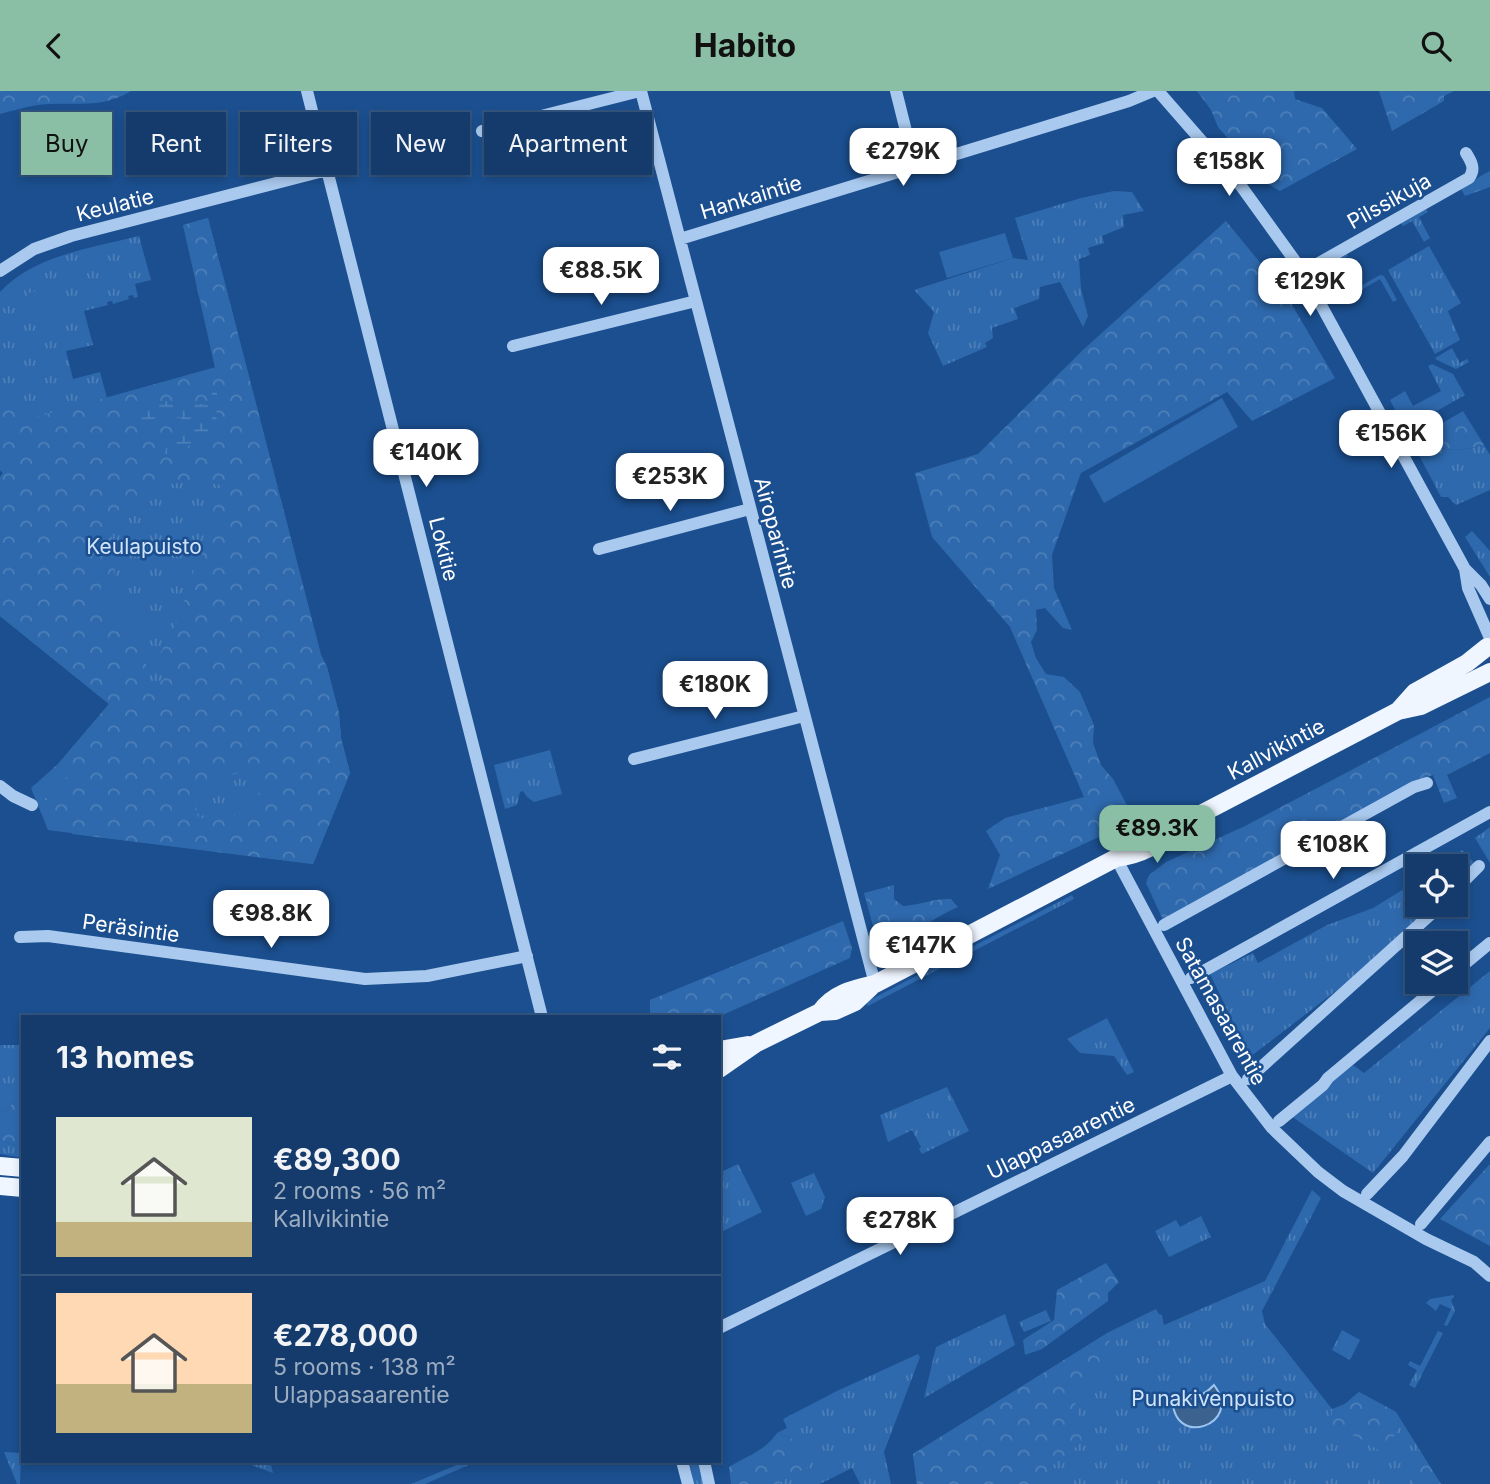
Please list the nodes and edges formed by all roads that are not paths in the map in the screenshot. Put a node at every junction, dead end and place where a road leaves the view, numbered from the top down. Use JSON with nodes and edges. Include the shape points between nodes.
{"nodes":[{"id":1,"x":307,"y":91,"type":"edge"},
{"id":2,"x":640,"y":91,"type":"edge"},
{"id":3,"x":896,"y":91,"type":"edge"},
{"id":4,"x":1155,"y":91,"type":"edge"},
{"id":5,"x":312,"y":112,"type":"edge"},
{"id":6,"x":482,"y":131,"type":"dead end"},
{"id":7,"x":1466,"y":153,"type":"dead end"},
{"id":8,"x":915,"y":167,"type":"junction"},
{"id":9,"x":308,"y":175,"type":"edge"},
{"id":10,"x":328,"y":175,"type":"edge"},
{"id":11,"x":680,"y":239,"type":"junction"},
{"id":12,"x":0,"y":271,"type":"edge"},
{"id":13,"x":1303,"y":272,"type":"junction"},
{"id":14,"x":696,"y":301,"type":"junction"},
{"id":15,"x":513,"y":346,"type":"dead end"},
{"id":16,"x":750,"y":509,"type":"junction"},
{"id":17,"x":599,"y":549,"type":"dead end"},
{"id":18,"x":1465,"y":569,"type":"junction"},
{"id":19,"x":1490,"y":599,"type":"edge"},
{"id":20,"x":1489,"y":646,"type":"edge"},
{"id":21,"x":1490,"y":672,"type":"edge"},
{"id":22,"x":1398,"y":711,"type":"junction"},
{"id":23,"x":804,"y":716,"type":"junction"},
{"id":24,"x":634,"y":759,"type":"dead end"},
{"id":25,"x":1427,"y":783,"type":"dead end"},
{"id":26,"x":0,"y":786,"type":"edge"},
{"id":27,"x":32,"y":805,"type":"dead end"},
{"id":28,"x":1490,"y":812,"type":"edge"},
{"id":29,"x":1116,"y":858,"type":"junction"},
{"id":30,"x":1479,"y":866,"type":"dead end"},
{"id":31,"x":1468,"y":877,"type":"edge"},
{"id":32,"x":1428,"y":917,"type":"edge"},
{"id":33,"x":1164,"y":925,"type":"dead end"},
{"id":34,"x":20,"y":937,"type":"dead end"},
{"id":35,"x":1490,"y":943,"type":"edge"},
{"id":36,"x":527,"y":956,"type":"junction"},
{"id":37,"x":1468,"y":961,"type":"edge"},
{"id":38,"x":1191,"y":978,"type":"dead end"},
{"id":39,"x":875,"y":984,"type":"junction"},
{"id":40,"x":1429,"y":994,"type":"edge"},
{"id":41,"x":542,"y":1015,"type":"edge"},
{"id":42,"x":1490,"y":1041,"type":"edge"},
{"id":43,"x":755,"y":1044,"type":"junction"},
{"id":44,"x":721,"y":1051,"type":"edge"},
{"id":45,"x":721,"y":1068,"type":"edge"},
{"id":46,"x":1232,"y":1076,"type":"junction"},
{"id":47,"x":1248,"y":1079,"type":"dead end"},
{"id":48,"x":1279,"y":1121,"type":"dead end"},
{"id":49,"x":1490,"y":1142,"type":"edge"},
{"id":50,"x":0,"y":1165,"type":"edge"},
{"id":51,"x":21,"y":1168,"type":"edge"},
{"id":52,"x":0,"y":1186,"type":"edge"},
{"id":53,"x":21,"y":1188,"type":"edge"},
{"id":54,"x":1367,"y":1195,"type":"dead end"},
{"id":55,"x":1421,"y":1224,"type":"dead end"},
{"id":56,"x":1490,"y":1276,"type":"edge"},
{"id":57,"x":721,"y":1327,"type":"edge"},
{"id":58,"x":683,"y":1463,"type":"edge"},
{"id":59,"x":704,"y":1463,"type":"edge"},
{"id":60,"x":688,"y":1484,"type":"edge"},
{"id":61,"x":709,"y":1484,"type":"edge"}],
"edges":[{"from":1,"to":5,"type":"street","name":"Lokitie"},
{"from":2,"to":6,"type":"street"},
{"from":2,"to":11,"type":"street","name":"Airoparintie"},
{"from":3,"to":8,"type":"street"},
{"from":4,"to":8,"type":"street","name":"Hankaintie"},
{"from":4,"to":13,"type":"street","via":[[1241,186]]},
{"from":7,"to":13,"type":"street","name":"Pilssikuja","via":[[1473,166],[1469,178]]},
{"from":8,"to":11,"type":"street","name":"Hankaintie"},
{"from":9,"to":12,"type":"street","name":"Keulatie","via":[[63,239],[34,249]]},
{"from":10,"to":36,"type":"street","name":"Lokitie"},
{"from":11,"to":14,"type":"street","name":"Airoparintie"},
{"from":13,"to":18,"type":"street"},
{"from":14,"to":15,"type":"street"},
{"from":14,"to":16,"type":"street","name":"Airoparintie"},
{"from":16,"to":17,"type":"street"},
{"from":16,"to":23,"type":"street","name":"Airoparintie"},
{"from":18,"to":19,"type":"street"},
{"from":18,"to":20,"type":"street"},
{"from":20,"to":22,"type":"main road","name":"Kallvikintie","via":[[1415,692]]},
{"from":21,"to":22,"type":"main road","name":"Kallvikintie","via":[[1421,706]]},
{"from":22,"to":29,"type":"main road","name":"Kallvikintie","via":[[1174,828],[1163,841],[1132,856]]},
{"from":23,"to":24,"type":"street"},
{"from":23,"to":39,"type":"street","name":"Airoparintie"},
{"from":25,"to":33,"type":"street"},
{"from":26,"to":27,"type":"street"},
{"from":28,"to":38,"type":"street"},
{"from":29,"to":39,"type":"main road","name":"Kallvikintie"},
{"from":29,"to":46,"type":"street","name":"Satamasaarentie"},
{"from":30,"to":31,"type":"street"},
{"from":32,"to":47,"type":"street"},
{"from":34,"to":36,"type":"street","name":"Peräsintie","via":[[48,936],[365,979],[427,976]]},
{"from":35,"to":37,"type":"street"},
{"from":36,"to":41,"type":"street","name":"Lokitie"},
{"from":39,"to":43,"type":"main road","name":"Kallvikintie","via":[[855,1002],[820,1012]]},
{"from":40,"to":48,"type":"street"},
{"from":42,"to":54,"type":"street","via":[[1403,1156]]},
{"from":43,"to":44,"type":"main road","name":"Kallvikintie"},
{"from":43,"to":45,"type":"main road","name":"Kallvikintie"},
{"from":46,"to":56,"type":"street","name":"Satamasaarentie","via":[[1272,1128],[1325,1178],[1370,1208],[1474,1262]]},
{"from":46,"to":57,"type":"street","name":"Ulappasaarentie"},
{"from":49,"to":55,"type":"street"},
{"from":50,"to":51,"type":"main road"},
{"from":52,"to":53,"type":"main road"},
{"from":58,"to":60,"type":"street"},
{"from":59,"to":61,"type":"street"}]}
